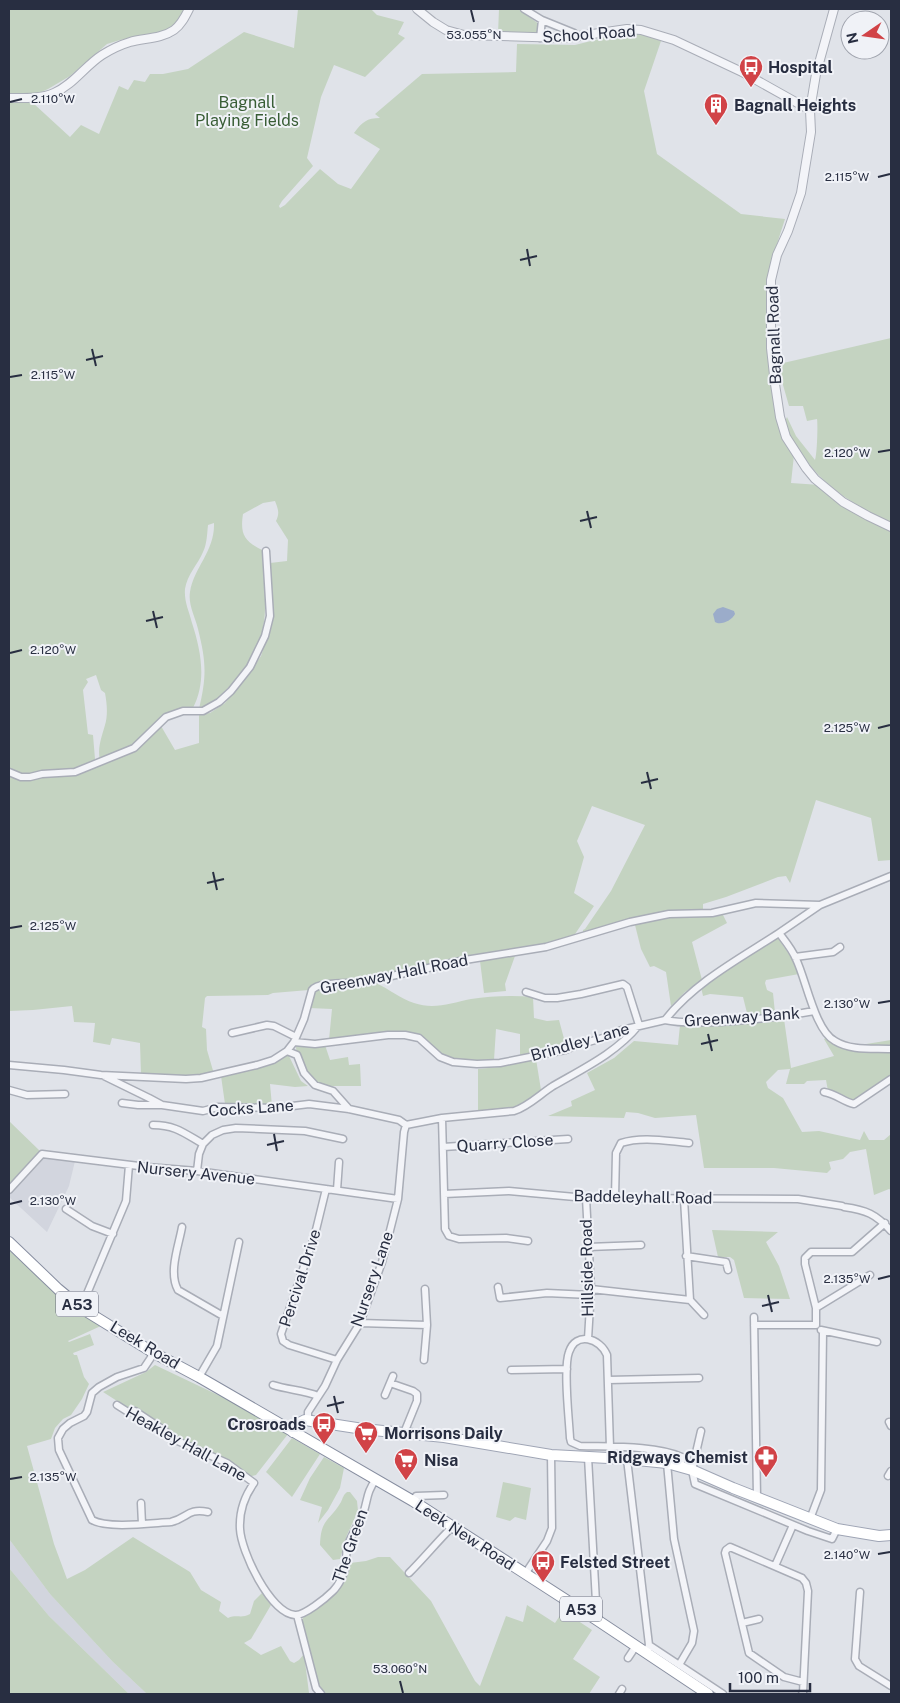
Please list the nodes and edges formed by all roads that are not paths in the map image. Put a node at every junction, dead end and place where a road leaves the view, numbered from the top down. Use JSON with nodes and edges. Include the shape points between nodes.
{"nodes":[{"id":1,"x":189,"y":9,"type":"edge"},
{"id":2,"x":417,"y":9,"type":"edge"},
{"id":3,"x":524,"y":9,"type":"edge"},
{"id":4,"x":834,"y":9,"type":"edge"},
{"id":5,"x":542,"y":20,"type":"junction"},
{"id":6,"x":578,"y":37,"type":"junction"},
{"id":7,"x":540,"y":38,"type":"junction"},
{"id":8,"x":9,"y":98,"type":"edge"},
{"id":9,"x":810,"y":110,"type":"junction"},
{"id":10,"x":891,"y":526,"type":"edge"},
{"id":11,"x":266,"y":551,"type":"dead end"},
{"id":12,"x":9,"y":772,"type":"edge"},
{"id":13,"x":891,"y":876,"type":"edge"},
{"id":14,"x":820,"y":904,"type":"junction"},
{"id":15,"x":779,"y":933,"type":"junction"},
{"id":16,"x":840,"y":947,"type":"dead end"},
{"id":17,"x":795,"y":957,"type":"junction"},
{"id":18,"x":526,"y":992,"type":"dead end"},
{"id":19,"x":814,"y":1011,"type":"junction"},
{"id":20,"x":665,"y":1020,"type":"junction"},
{"id":21,"x":639,"y":1025,"type":"junction"},
{"id":22,"x":237,"y":1034,"type":"dead end"},
{"id":23,"x":295,"y":1039,"type":"junction"},
{"id":24,"x":891,"y":1049,"type":"edge"},
{"id":25,"x":287,"y":1051,"type":"junction"},
{"id":26,"x":9,"y":1065,"type":"edge"},
{"id":27,"x":101,"y":1075,"type":"junction"},
{"id":28,"x":891,"y":1079,"type":"edge"},
{"id":29,"x":9,"y":1090,"type":"edge"},
{"id":30,"x":824,"y":1092,"type":"dead end"},
{"id":31,"x":65,"y":1094,"type":"dead end"},
{"id":32,"x":122,"y":1103,"type":"dead end"},
{"id":33,"x":162,"y":1105,"type":"junction"},
{"id":34,"x":349,"y":1109,"type":"junction"},
{"id":35,"x":442,"y":1118,"type":"junction"},
{"id":36,"x":152,"y":1125,"type":"dead end"},
{"id":37,"x":406,"y":1125,"type":"junction"},
{"id":38,"x":338,"y":1129,"type":"dead end"},
{"id":39,"x":568,"y":1139,"type":"dead end"},
{"id":40,"x":689,"y":1143,"type":"dead end"},
{"id":41,"x":203,"y":1144,"type":"junction"},
{"id":42,"x":443,"y":1147,"type":"junction"},
{"id":43,"x":339,"y":1162,"type":"dead end"},
{"id":44,"x":129,"y":1165,"type":"junction"},
{"id":45,"x":197,"y":1171,"type":"junction"},
{"id":46,"x":326,"y":1189,"type":"junction"},
{"id":47,"x":9,"y":1190,"type":"edge"},
{"id":48,"x":337,"y":1190,"type":"junction"},
{"id":49,"x":444,"y":1194,"type":"junction"},
{"id":50,"x":586,"y":1198,"type":"junction"},
{"id":51,"x":615,"y":1198,"type":"junction"},
{"id":52,"x":684,"y":1198,"type":"junction"},
{"id":53,"x":398,"y":1199,"type":"junction"},
{"id":54,"x":66,"y":1209,"type":"dead end"},
{"id":55,"x":885,"y":1223,"type":"junction"},
{"id":56,"x":182,"y":1227,"type":"dead end"},
{"id":57,"x":891,"y":1230,"type":"edge"},
{"id":58,"x":113,"y":1234,"type":"junction"},
{"id":59,"x":528,"y":1241,"type":"dead end"},
{"id":60,"x":9,"y":1242,"type":"edge"},
{"id":61,"x":239,"y":1242,"type":"dead end"},
{"id":62,"x":642,"y":1245,"type":"dead end"},
{"id":63,"x":588,"y":1247,"type":"junction"},
{"id":64,"x":686,"y":1256,"type":"junction"},
{"id":65,"x":728,"y":1270,"type":"dead end"},
{"id":66,"x":870,"y":1275,"type":"dead end"},
{"id":67,"x":498,"y":1287,"type":"dead end"},
{"id":68,"x":425,"y":1289,"type":"dead end"},
{"id":69,"x":590,"y":1292,"type":"junction"},
{"id":70,"x":690,"y":1300,"type":"junction"},
{"id":71,"x":81,"y":1308,"type":"junction"},
{"id":72,"x":816,"y":1308,"type":"junction"},
{"id":73,"x":704,"y":1315,"type":"dead end"},
{"id":74,"x":223,"y":1316,"type":"junction"},
{"id":75,"x":754,"y":1317,"type":"dead end"},
{"id":76,"x":360,"y":1323,"type":"junction"},
{"id":77,"x":427,"y":1324,"type":"junction"},
{"id":78,"x":754,"y":1325,"type":"junction"},
{"id":79,"x":816,"y":1325,"type":"junction"},
{"id":80,"x":823,"y":1331,"type":"junction"},
{"id":81,"x":588,"y":1339,"type":"junction"},
{"id":82,"x":876,"y":1342,"type":"dead end"},
{"id":83,"x":154,"y":1353,"type":"junction"},
{"id":84,"x":337,"y":1360,"type":"junction"},
{"id":85,"x":424,"y":1360,"type":"dead end"},
{"id":86,"x":567,"y":1369,"type":"junction"},
{"id":87,"x":511,"y":1370,"type":"dead end"},
{"id":88,"x":200,"y":1377,"type":"junction"},
{"id":89,"x":699,"y":1378,"type":"dead end"},
{"id":90,"x":608,"y":1380,"type":"junction"},
{"id":91,"x":273,"y":1385,"type":"dead end"},
{"id":92,"x":384,"y":1394,"type":"dead end"},
{"id":93,"x":318,"y":1396,"type":"junction"},
{"id":94,"x":117,"y":1405,"type":"dead end"},
{"id":95,"x":310,"y":1421,"type":"junction"},
{"id":96,"x":701,"y":1430,"type":"dead end"},
{"id":97,"x":293,"y":1432,"type":"junction"},
{"id":98,"x":404,"y":1433,"type":"junction"},
{"id":99,"x":304,"y":1438,"type":"junction"},
{"id":100,"x":610,"y":1447,"type":"junction"},
{"id":101,"x":584,"y":1453,"type":"junction"},
{"id":102,"x":551,"y":1455,"type":"junction"},
{"id":103,"x":627,"y":1458,"type":"junction"},
{"id":104,"x":667,"y":1463,"type":"junction"},
{"id":105,"x":680,"y":1466,"type":"junction"},
{"id":106,"x":692,"y":1470,"type":"junction"},
{"id":107,"x":376,"y":1479,"type":"junction"},
{"id":108,"x":444,"y":1495,"type":"dead end"},
{"id":109,"x":757,"y":1497,"type":"junction"},
{"id":110,"x":413,"y":1501,"type":"junction"},
{"id":111,"x":141,"y":1503,"type":"dead end"},
{"id":112,"x":208,"y":1512,"type":"dead end"},
{"id":113,"x":810,"y":1519,"type":"junction"},
{"id":114,"x":142,"y":1524,"type":"junction"},
{"id":115,"x":793,"y":1525,"type":"junction"},
{"id":116,"x":452,"y":1527,"type":"junction"},
{"id":117,"x":837,"y":1528,"type":"junction"},
{"id":118,"x":891,"y":1535,"type":"edge"},
{"id":119,"x":775,"y":1566,"type":"junction"},
{"id":120,"x":410,"y":1569,"type":"dead end"},
{"id":121,"x":525,"y":1574,"type":"junction"},
{"id":122,"x":860,"y":1592,"type":"dead end"},
{"id":123,"x":297,"y":1616,"type":"junction"},
{"id":124,"x":760,"y":1619,"type":"dead end"},
{"id":125,"x":597,"y":1620,"type":"junction"},
{"id":126,"x":742,"y":1623,"type":"junction"},
{"id":127,"x":636,"y":1646,"type":"junction"},
{"id":128,"x":647,"y":1649,"type":"junction"},
{"id":129,"x":628,"y":1658,"type":"dead end"},
{"id":130,"x":679,"y":1665,"type":"junction"},
{"id":131,"x":803,"y":1682,"type":"junction"},
{"id":132,"x":891,"y":1686,"type":"edge"},
{"id":133,"x":321,"y":1694,"type":"edge"},
{"id":134,"x":708,"y":1694,"type":"edge"},
{"id":135,"x":723,"y":1694,"type":"edge"},
{"id":136,"x":802,"y":1694,"type":"edge"}],
"edges":[{"from":1,"to":8,"type":"street","via":[[174,30],[162,36],[130,42],[102,55],[55,93]]},
{"from":2,"to":7,"type":"street","name":"School Road","via":[[432,22],[456,33]]},
{"from":3,"to":5,"type":"street"},
{"from":4,"to":9,"type":"street","name":"Bagnall Road"},
{"from":5,"to":6,"type":"street"},
{"from":5,"to":7,"type":"street"},
{"from":6,"to":7,"type":"street","name":"School Road"},
{"from":6,"to":9,"type":"street","name":"School Road","via":[[627,29],[674,40],[742,72]]},
{"from":9,"to":10,"type":"street","name":"Bagnall Road","via":[[811,132],[802,194],[777,255],[772,280],[771,348],[780,417],[796,455],[816,479],[843,502]]},
{"from":11,"to":12,"type":"street","via":[[270,616],[265,636],[250,667],[219,702],[203,711],[183,711],[166,717],[134,748],[75,772],[30,777]]},
{"from":13,"to":14,"type":"street"},
{"from":14,"to":15,"type":"street","name":"Greenway Bank"},
{"from":14,"to":23,"type":"street","name":"Greenway Hall Road","via":[[756,903],[712,913],[669,914],[546,946],[364,982],[320,985],[312,990]]},
{"from":15,"to":17,"type":"street"},
{"from":15,"to":20,"type":"street","name":"Greenway Bank","via":[[704,981]]},
{"from":16,"to":17,"type":"street","via":[[833,952]]},
{"from":17,"to":19,"type":"street"},
{"from":18,"to":21,"type":"street","via":[[556,998],[623,984],[627,987]]},
{"from":19,"to":20,"type":"street","name":"Greenway Bank","via":[[726,1021],[678,1023]]},
{"from":19,"to":24,"type":"street","via":[[836,1042],[845,1046]]},
{"from":20,"to":21,"type":"street","name":"Brindley Lane"},
{"from":21,"to":23,"type":"street","name":"Brindley Lane","via":[[565,1050],[492,1063],[453,1062],[440,1057],[419,1038],[405,1035],[315,1044]]},
{"from":21,"to":35,"type":"street","via":[[607,1055],[525,1107],[514,1111]]},
{"from":22,"to":23,"type":"street","via":[[267,1025]]},
{"from":23,"to":25,"type":"street","name":"Greenway Hall Road"},
{"from":25,"to":27,"type":"street","name":"Greenway Hall Road","via":[[273,1060],[201,1078]]},
{"from":25,"to":34,"type":"street","via":[[297,1055],[304,1073],[315,1085],[333,1091]]},
{"from":26,"to":27,"type":"street","name":"Greenway Hall Road"},
{"from":27,"to":33,"type":"street","name":"Cocks Lane"},
{"from":28,"to":30,"type":"street","via":[[854,1104]]},
{"from":29,"to":31,"type":"street","via":[[27,1095]]},
{"from":32,"to":33,"type":"street"},
{"from":33,"to":34,"type":"street","name":"Cocks Lane","via":[[203,1111],[230,1106],[276,1108],[309,1104]]},
{"from":34,"to":37,"type":"street","name":"Cocks Lane","via":[[399,1120]]},
{"from":35,"to":37,"type":"street"},
{"from":35,"to":42,"type":"street"},
{"from":36,"to":41,"type":"street","via":[[176,1128]]},
{"from":37,"to":53,"type":"street","name":"Nursery Lane"},
{"from":38,"to":41,"type":"street","via":[[339,1138],[305,1131],[236,1128],[212,1135]]},
{"from":39,"to":42,"type":"street","name":"Quarry Close"},
{"from":40,"to":51,"type":"street","via":[[646,1140],[621,1143],[616,1153]]},
{"from":41,"to":45,"type":"street"},
{"from":42,"to":49,"type":"street"},
{"from":43,"to":48,"type":"street"},
{"from":44,"to":45,"type":"street","name":"Nursery Avenue"},
{"from":44,"to":47,"type":"street","name":"Nursery Avenue","via":[[42,1154]]},
{"from":44,"to":58,"type":"street","via":[[126,1201]]},
{"from":45,"to":46,"type":"street","name":"Nursery Avenue"},
{"from":46,"to":48,"type":"street","name":"Nursery Avenue"},
{"from":46,"to":84,"type":"street","name":"Percival Drive","via":[[315,1234],[281,1334],[289,1345]]},
{"from":48,"to":53,"type":"street","name":"Nursery Avenue"},
{"from":49,"to":50,"type":"street","name":"Baddeleyhall Road","via":[[508,1191]]},
{"from":49,"to":59,"type":"street","via":[[445,1229],[449,1236]]},
{"from":50,"to":51,"type":"street","name":"Baddeleyhall Road"},
{"from":50,"to":63,"type":"street","name":"Hillside Road"},
{"from":51,"to":52,"type":"street","name":"Baddeleyhall Road"},
{"from":52,"to":55,"type":"street","name":"Baddeleyhall Road","via":[[798,1199],[859,1209],[874,1214]]},
{"from":52,"to":64,"type":"street"},
{"from":53,"to":76,"type":"street","name":"Nursery Lane","via":[[382,1262]]},
{"from":54,"to":58,"type":"street","via":[[92,1226]]},
{"from":55,"to":57,"type":"street","name":"Baddeleyhall Road"},
{"from":55,"to":72,"type":"street","via":[[852,1252],[808,1253],[805,1264]]},
{"from":56,"to":74,"type":"street","via":[[173,1271],[175,1285],[178,1290]]},
{"from":58,"to":71,"type":"street"},
{"from":60,"to":71,"type":"main road","name":"Leek Road","number":"A53"},
{"from":61,"to":74,"type":"street"},
{"from":62,"to":63,"type":"street"},
{"from":63,"to":69,"type":"street","name":"Hillside Road"},
{"from":64,"to":65,"type":"street","via":[[726,1262]]},
{"from":64,"to":70,"type":"street"},
{"from":66,"to":72,"type":"street"},
{"from":67,"to":69,"type":"street","via":[[500,1298]]},
{"from":68,"to":77,"type":"street"},
{"from":69,"to":70,"type":"street"},
{"from":69,"to":81,"type":"street","name":"Hillside Road"},
{"from":70,"to":73,"type":"street"},
{"from":71,"to":83,"type":"main road","name":"Leek Road","number":"A53"},
{"from":72,"to":79,"type":"street"},
{"from":74,"to":88,"type":"street","via":[[217,1346]]},
{"from":75,"to":78,"type":"street"},
{"from":76,"to":77,"type":"street"},
{"from":76,"to":84,"type":"street","name":"Nursery Lane"},
{"from":77,"to":85,"type":"street"},
{"from":78,"to":79,"type":"street"},
{"from":78,"to":109,"type":"street"},
{"from":79,"to":80,"type":"street"},
{"from":80,"to":82,"type":"street"},
{"from":80,"to":113,"type":"street","via":[[821,1490]]},
{"from":81,"to":86,"type":"street","via":[[576,1342],[569,1351]]},
{"from":81,"to":90,"type":"street","via":[[596,1341],[607,1355]]},
{"from":83,"to":88,"type":"main road","name":"Leek Road","number":"A53"},
{"from":83,"to":114,"type":"street","via":[[144,1368],[98,1387],[92,1393],[84,1416],[70,1423],[58,1438],[59,1450],[92,1520],[97,1523]]},
{"from":84,"to":93,"type":"street","name":"Nursery Lane"},
{"from":86,"to":87,"type":"street"},
{"from":86,"to":101,"type":"street","via":[[570,1438]]},
{"from":88,"to":97,"type":"main road","name":"Leek Road","number":"A53"},
{"from":89,"to":90,"type":"street"},
{"from":90,"to":100,"type":"street"},
{"from":91,"to":93,"type":"street"},
{"from":92,"to":98,"type":"street","via":[[391,1380],[417,1394]]},
{"from":93,"to":95,"type":"street","name":"Nursery Lane","via":[[308,1412]]},
{"from":94,"to":123,"type":"street","name":"Heakley Hall Lane","via":[[128,1412],[135,1411],[173,1439],[227,1463],[254,1483],[245,1494],[241,1510],[243,1547],[266,1593],[277,1606]]},
{"from":95,"to":97,"type":"main road","via":[[299,1423]]},
{"from":95,"to":98,"type":"main road"},
{"from":95,"to":99,"type":"main road"},
{"from":96,"to":106,"type":"street"},
{"from":97,"to":99,"type":"main road","name":"Leek New Road","number":"A53"},
{"from":98,"to":102,"type":"main road"},
{"from":99,"to":107,"type":"main road","name":"Leek New Road","number":"A53"},
{"from":100,"to":101,"type":"street"},
{"from":100,"to":105,"type":"street","via":[[676,1454],[682,1457]]},
{"from":101,"to":102,"type":"main road"},
{"from":101,"to":103,"type":"main road"},
{"from":101,"to":125,"type":"street"},
{"from":102,"to":121,"type":"street","via":[[552,1528]]},
{"from":103,"to":104,"type":"main road"},
{"from":103,"to":128,"type":"street"},
{"from":104,"to":105,"type":"main road"},
{"from":104,"to":130,"type":"street","via":[[674,1539],[694,1631],[692,1643]]},
{"from":105,"to":106,"type":"main road"},
{"from":106,"to":109,"type":"main road"},
{"from":106,"to":115,"type":"street","via":[[695,1484]]},
{"from":107,"to":110,"type":"main road","name":"Leek New Road","number":"A53"},
{"from":107,"to":123,"type":"street","name":"The Green","via":[[367,1493],[364,1512],[347,1548],[341,1579],[326,1598]]},
{"from":108,"to":110,"type":"street","via":[[416,1496]]},
{"from":109,"to":113,"type":"main road"},
{"from":110,"to":116,"type":"main road","name":"Leek New Road","number":"A53"},
{"from":111,"to":114,"type":"street"},
{"from":112,"to":114,"type":"street","via":[[197,1510],[177,1521]]},
{"from":113,"to":117,"type":"main road"},
{"from":115,"to":117,"type":"street","via":[[832,1540]]},
{"from":115,"to":119,"type":"street"},
{"from":116,"to":120,"type":"street"},
{"from":116,"to":121,"type":"main road","name":"Leek New Road","number":"A53"},
{"from":117,"to":118,"type":"main road","via":[[878,1536]]},
{"from":119,"to":126,"type":"street","via":[[730,1547],[726,1550]]},
{"from":119,"to":131,"type":"street","via":[[802,1578],[808,1591]]},
{"from":121,"to":125,"type":"main road","name":"Leek New Road","number":"A53"},
{"from":122,"to":132,"type":"street","via":[[855,1659],[859,1666]]},
{"from":123,"to":133,"type":"street","via":[[316,1688]]},
{"from":124,"to":126,"type":"street"},
{"from":125,"to":127,"type":"main road","name":"Leek New Road","number":"A53"},
{"from":126,"to":131,"type":"street","via":[[749,1653],[784,1677]]},
{"from":127,"to":128,"type":"main road","name":"Leek New Road","number":"A53"},
{"from":127,"to":129,"type":"street"},
{"from":128,"to":130,"type":"street","name":"Leek New Road"},
{"from":128,"to":134,"type":"main road","name":"Leek New Road","number":"A53"},
{"from":130,"to":135,"type":"street","name":"Leek New Road"},
{"from":131,"to":136,"type":"street"}]}
